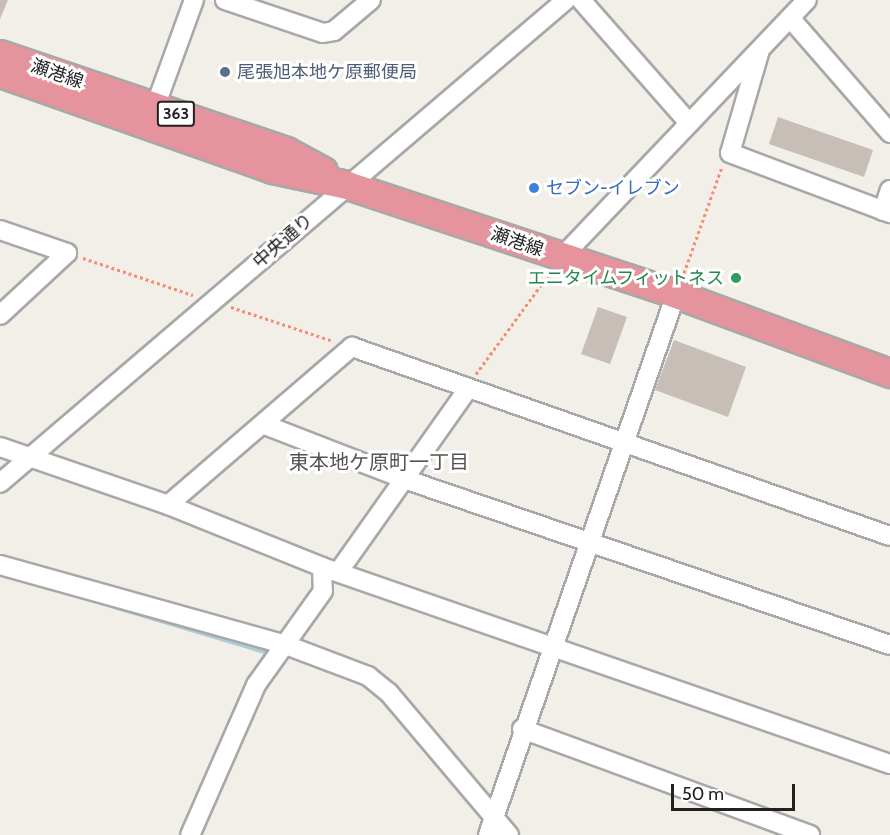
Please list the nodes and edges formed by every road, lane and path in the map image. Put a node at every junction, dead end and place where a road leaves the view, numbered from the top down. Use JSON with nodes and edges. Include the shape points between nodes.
{"nodes":[{"id":1,"x":195,"y":0,"type":"edge"},
{"id":2,"x":225,"y":0,"type":"edge"},
{"id":3,"x":371,"y":0,"type":"edge"},
{"id":4,"x":566,"y":0,"type":"edge"},
{"id":5,"x":581,"y":0,"type":"edge"},
{"id":6,"x":807,"y":0,"type":"edge"},
{"id":7,"x":791,"y":19,"type":"junction"},
{"id":8,"x":760,"y":48,"type":"junction"},
{"id":9,"x":0,"y":54,"type":"edge"},
{"id":10,"x":0,"y":74,"type":"edge"},
{"id":11,"x":154,"y":107,"type":"junction"},
{"id":12,"x":689,"y":123,"type":"junction"},
{"id":13,"x":890,"y":132,"type":"edge"},
{"id":14,"x":733,"y":154,"type":"junction"},
{"id":15,"x":347,"y":185,"type":"junction"},
{"id":16,"x":890,"y":190,"type":"edge"},
{"id":17,"x":886,"y":212,"type":"edge"},
{"id":18,"x":0,"y":230,"type":"edge"},
{"id":19,"x":67,"y":253,"type":"junction"},
{"id":20,"x":562,"y":257,"type":"junction"},
{"id":21,"x":676,"y":294,"type":"junction"},
{"id":22,"x":214,"y":302,"type":"junction"},
{"id":23,"x":0,"y":315,"type":"edge"},
{"id":24,"x":352,"y":347,"type":"junction"},
{"id":25,"x":890,"y":373,"type":"edge"},
{"id":26,"x":467,"y":388,"type":"junction"},
{"id":27,"x":265,"y":425,"type":"junction"},
{"id":28,"x":624,"y":443,"type":"junction"},
{"id":29,"x":0,"y":447,"type":"edge"},
{"id":30,"x":26,"y":458,"type":"junction"},
{"id":31,"x":407,"y":480,"type":"junction"},
{"id":32,"x":0,"y":483,"type":"edge"},
{"id":33,"x":168,"y":505,"type":"junction"},
{"id":34,"x":890,"y":534,"type":"edge"},
{"id":35,"x":589,"y":540,"type":"junction"},
{"id":36,"x":0,"y":566,"type":"edge"},
{"id":37,"x":331,"y":569,"type":"junction"},
{"id":38,"x":286,"y":645,"type":"junction"},
{"id":39,"x":890,"y":645,"type":"edge"},
{"id":40,"x":550,"y":648,"type":"junction"},
{"id":41,"x":522,"y":729,"type":"junction"},
{"id":42,"x":890,"y":764,"type":"edge"},
{"id":43,"x":494,"y":817,"type":"junction"},
{"id":44,"x":785,"y":831,"type":"edge"},
{"id":45,"x":190,"y":835,"type":"edge"},
{"id":46,"x":488,"y":835,"type":"edge"},
{"id":47,"x":509,"y":835,"type":"edge"},
{"id":48,"x":810,"y":835,"type":"edge"}],
"edges":[{"from":1,"to":11,"type":"street"},
{"from":2,"to":3,"type":"street","via":[[323,33],[334,31]]},
{"from":4,"to":15,"type":"street","name":"中央通り"},
{"from":5,"to":12,"type":"street"},
{"from":6,"to":7,"type":"street"},
{"from":7,"to":8,"type":"street"},
{"from":7,"to":13,"type":"street"},
{"from":8,"to":12,"type":"street"},
{"from":8,"to":14,"type":"street","via":[[729,153]]},
{"from":9,"to":11,"type":"highway","name":"瀬港線","number":"363"},
{"from":10,"to":15,"type":"highway","name":"瀬港線","number":"363","via":[[272,169]]},
{"from":11,"to":15,"type":"highway","name":"瀬港線","number":"363","via":[[286,151]]},
{"from":12,"to":20,"type":"street"},
{"from":14,"to":17,"type":"street"},
{"from":14,"to":21,"type":"path","via":[[723,164]]},
{"from":15,"to":20,"type":"highway","name":"瀬港線","number":"363"},
{"from":15,"to":22,"type":"street","name":"中央通り"},
{"from":16,"to":17,"type":"street"},
{"from":18,"to":19,"type":"street"},
{"from":19,"to":22,"type":"path"},
{"from":19,"to":23,"type":"street"},
{"from":20,"to":21,"type":"highway","name":"瀬港線","number":"363"},
{"from":20,"to":26,"type":"path"},
{"from":21,"to":25,"type":"highway","name":"瀬港線","number":"363"},
{"from":21,"to":28,"type":"street"},
{"from":22,"to":24,"type":"path"},
{"from":22,"to":30,"type":"street","name":"中央通り"},
{"from":24,"to":26,"type":"street"},
{"from":24,"to":27,"type":"street"},
{"from":26,"to":28,"type":"street"},
{"from":26,"to":31,"type":"street"},
{"from":27,"to":31,"type":"street"},
{"from":27,"to":33,"type":"street"},
{"from":28,"to":34,"type":"street"},
{"from":28,"to":35,"type":"street"},
{"from":29,"to":30,"type":"street"},
{"from":30,"to":32,"type":"street","name":"中央通り"},
{"from":30,"to":33,"type":"street"},
{"from":31,"to":35,"type":"street"},
{"from":31,"to":37,"type":"street"},
{"from":33,"to":37,"type":"street"},
{"from":35,"to":39,"type":"street"},
{"from":35,"to":40,"type":"street"},
{"from":36,"to":38,"type":"street"},
{"from":37,"to":38,"type":"street","via":[[323,591]]},
{"from":37,"to":40,"type":"street"},
{"from":38,"to":43,"type":"street","via":[[379,684]]},
{"from":38,"to":45,"type":"street","via":[[256,685]]},
{"from":40,"to":41,"type":"street"},
{"from":40,"to":42,"type":"street"},
{"from":41,"to":43,"type":"street"},
{"from":41,"to":44,"type":"street"},
{"from":43,"to":46,"type":"street"},
{"from":43,"to":47,"type":"street"},
{"from":44,"to":48,"type":"street"}]}
